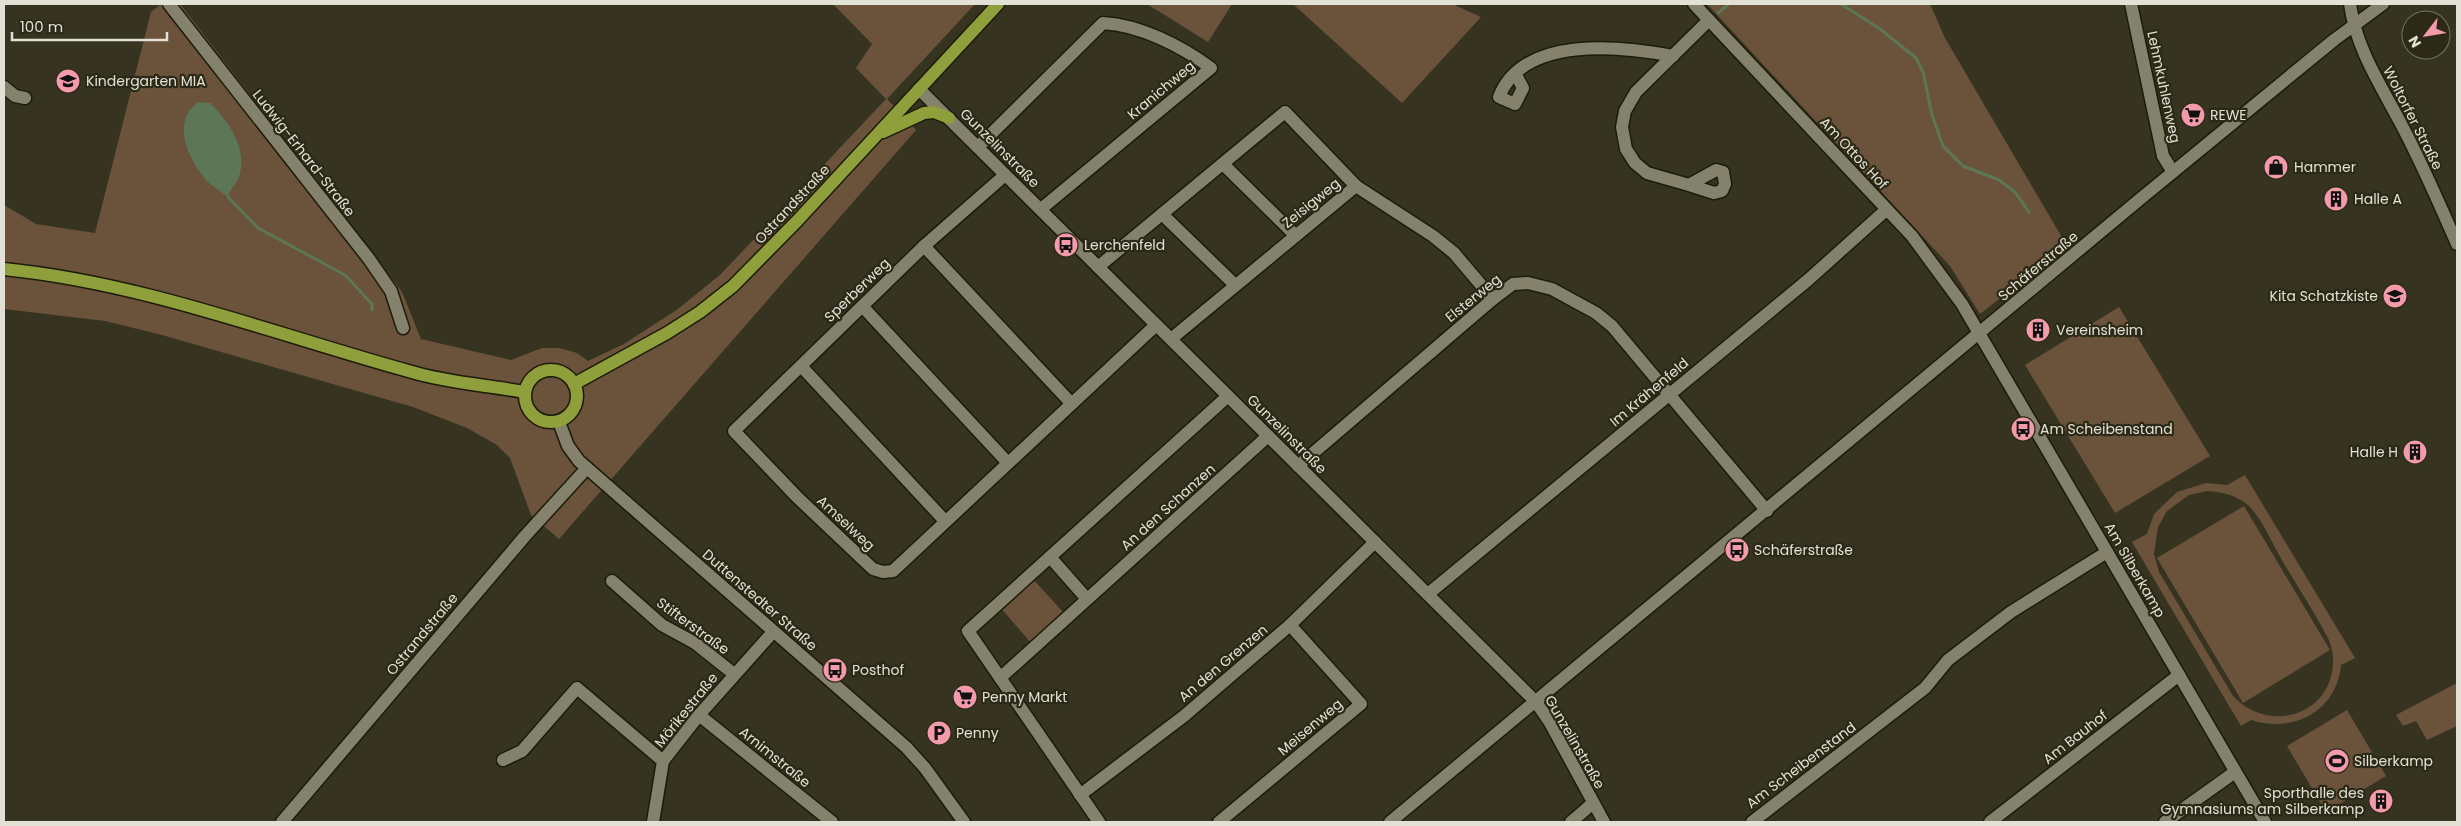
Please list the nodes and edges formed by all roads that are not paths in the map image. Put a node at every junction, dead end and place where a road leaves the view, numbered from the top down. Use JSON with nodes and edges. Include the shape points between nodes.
{"nodes":[{"id":1,"x":168,"y":4,"type":"edge"},
{"id":2,"x":998,"y":4,"type":"edge"},
{"id":3,"x":1694,"y":4,"type":"edge"},
{"id":4,"x":2131,"y":4,"type":"edge"},
{"id":5,"x":2350,"y":4,"type":"edge"},
{"id":6,"x":2383,"y":4,"type":"edge"},
{"id":7,"x":1709,"y":20,"type":"junction"},
{"id":8,"x":2353,"y":25,"type":"junction"},
{"id":9,"x":1673,"y":56,"type":"junction"},
{"id":10,"x":1515,"y":73,"type":"dead end"},
{"id":11,"x":4,"y":87,"type":"edge"},
{"id":12,"x":919,"y":89,"type":"junction"},
{"id":13,"x":25,"y":98,"type":"dead end"},
{"id":14,"x":950,"y":118,"type":"junction"},
{"id":15,"x":877,"y":135,"type":"junction"},
{"id":16,"x":978,"y":147,"type":"junction"},
{"id":17,"x":1222,"y":164,"type":"junction"},
{"id":18,"x":2173,"y":172,"type":"junction"},
{"id":19,"x":1006,"y":175,"type":"junction"},
{"id":20,"x":1689,"y":185,"type":"dead end"},
{"id":21,"x":1356,"y":186,"type":"junction"},
{"id":22,"x":1041,"y":209,"type":"junction"},
{"id":23,"x":1886,"y":210,"type":"junction"},
{"id":24,"x":1162,"y":214,"type":"junction"},
{"id":25,"x":1296,"y":235,"type":"junction"},
{"id":26,"x":2457,"y":244,"type":"edge"},
{"id":27,"x":924,"y":246,"type":"junction"},
{"id":28,"x":1098,"y":267,"type":"junction"},
{"id":29,"x":7,"y":268,"type":"edge"},
{"id":30,"x":1235,"y":285,"type":"junction"},
{"id":31,"x":1493,"y":299,"type":"junction"},
{"id":32,"x":862,"y":307,"type":"junction"},
{"id":33,"x":1156,"y":325,"type":"junction"},
{"id":34,"x":403,"y":328,"type":"dead end"},
{"id":35,"x":1979,"y":334,"type":"junction"},
{"id":36,"x":1171,"y":339,"type":"junction"},
{"id":37,"x":800,"y":366,"type":"junction"},
{"id":38,"x":574,"y":384,"type":"junction"},
{"id":39,"x":524,"y":392,"type":"junction"},
{"id":40,"x":1670,"y":394,"type":"junction"},
{"id":41,"x":1228,"y":396,"type":"junction"},
{"id":42,"x":1071,"y":403,"type":"junction"},
{"id":43,"x":559,"y":422,"type":"junction"},
{"id":44,"x":734,"y":431,"type":"joint"},
{"id":45,"x":1268,"y":436,"type":"junction"},
{"id":46,"x":1008,"y":463,"type":"junction"},
{"id":47,"x":1298,"y":466,"type":"junction"},
{"id":48,"x":587,"y":468,"type":"junction"},
{"id":49,"x":1767,"y":511,"type":"junction"},
{"id":50,"x":945,"y":521,"type":"junction"},
{"id":51,"x":1375,"y":542,"type":"junction"},
{"id":52,"x":2107,"y":552,"type":"junction"},
{"id":53,"x":1050,"y":557,"type":"junction"},
{"id":54,"x":612,"y":582,"type":"dead end"},
{"id":55,"x":1428,"y":594,"type":"junction"},
{"id":56,"x":1087,"y":599,"type":"junction"},
{"id":57,"x":1290,"y":625,"type":"junction"},
{"id":58,"x":773,"y":632,"type":"junction"},
{"id":59,"x":734,"y":674,"type":"junction"},
{"id":60,"x":2179,"y":675,"type":"junction"},
{"id":61,"x":1000,"y":678,"type":"junction"},
{"id":62,"x":1536,"y":702,"type":"junction"},
{"id":63,"x":699,"y":715,"type":"junction"},
{"id":64,"x":503,"y":760,"type":"dead end"},
{"id":65,"x":663,"y":762,"type":"junction"},
{"id":66,"x":2235,"y":772,"type":"junction"},
{"id":67,"x":1080,"y":796,"type":"junction"},
{"id":68,"x":1593,"y":803,"type":"junction"},
{"id":69,"x":282,"y":822,"type":"edge"},
{"id":70,"x":653,"y":822,"type":"edge"},
{"id":71,"x":832,"y":822,"type":"edge"},
{"id":72,"x":964,"y":822,"type":"edge"},
{"id":73,"x":1099,"y":822,"type":"edge"},
{"id":74,"x":1218,"y":822,"type":"edge"},
{"id":75,"x":1390,"y":822,"type":"edge"},
{"id":76,"x":1571,"y":822,"type":"edge"},
{"id":77,"x":1604,"y":822,"type":"edge"},
{"id":78,"x":1752,"y":822,"type":"edge"},
{"id":79,"x":1990,"y":822,"type":"edge"},
{"id":80,"x":2165,"y":822,"type":"edge"},
{"id":81,"x":2265,"y":822,"type":"edge"}],
"edges":[{"from":1,"to":34,"type":"street","name":"Ludwig-Erhard-Straße","via":[[369,259],[391,291]]},
{"from":2,"to":12,"type":"main road","name":"Ostrandstraße"},
{"from":3,"to":7,"type":"street","name":"Am Ottos Hof"},
{"from":4,"to":18,"type":"street","name":"Lehmkuhlenweg","via":[[2162,156]]},
{"from":5,"to":8,"type":"street","name":"Woltorfer Straße"},
{"from":6,"to":8,"type":"street","name":"Schäferstraße"},
{"from":7,"to":9,"type":"street"},
{"from":7,"to":23,"type":"street","name":"Am Ottos Hof"},
{"from":8,"to":18,"type":"street","name":"Schäferstraße"},
{"from":8,"to":26,"type":"street","name":"Woltorfer Straße"},
{"from":9,"to":10,"type":"street","via":[[1606,48],[1565,51],[1542,58]]},
{"from":9,"to":20,"type":"street","via":[[1633,96],[1625,111],[1622,127],[1626,149],[1635,163],[1647,173]]},
{"from":11,"to":13,"type":"street","via":[[15,96]]},
{"from":12,"to":14,"type":"street","name":"Gunzelinstraße"},
{"from":12,"to":15,"type":"main road","name":"Ostrandstraße"},
{"from":14,"to":15,"type":"main road","via":[[934,112],[924,113]]},
{"from":14,"to":16,"type":"street","name":"Gunzelinstraße"},
{"from":15,"to":38,"type":"main road","name":"Ostrandstraße","via":[[750,270],[716,301],[667,334]]},
{"from":16,"to":19,"type":"street","name":"Gunzelinstraße"},
{"from":16,"to":22,"type":"street","name":"Kranichweg","via":[[1103,23],[1121,24],[1157,38],[1211,68]]},
{"from":17,"to":21,"type":"street","via":[[1285,112]]},
{"from":17,"to":24,"type":"street"},
{"from":17,"to":25,"type":"street"},
{"from":18,"to":35,"type":"street","name":"Schäferstraße"},
{"from":19,"to":22,"type":"street","name":"Gunzelinstraße"},
{"from":19,"to":27,"type":"street","name":"Sperberweg"},
{"from":21,"to":25,"type":"street","name":"Zeisigweg"},
{"from":21,"to":31,"type":"street","name":"Zeisigweg","via":[[1454,253]]},
{"from":22,"to":28,"type":"street","name":"Gunzelinstraße"},
{"from":23,"to":35,"type":"street","name":"Am Ottos Hof","via":[[1936,266]]},
{"from":23,"to":40,"type":"street","name":"Im Krähenfeld","via":[[1808,280]]},
{"from":24,"to":28,"type":"street"},
{"from":24,"to":30,"type":"street"},
{"from":25,"to":30,"type":"street","name":"Zeisigweg"},
{"from":27,"to":32,"type":"street","name":"Sperberweg"},
{"from":27,"to":42,"type":"street"},
{"from":28,"to":33,"type":"street","name":"Gunzelinstraße"},
{"from":29,"to":39,"type":"main road","via":[[73,278],[187,305],[414,373]]},
{"from":30,"to":36,"type":"street","name":"Zeisigweg"},
{"from":31,"to":40,"type":"street","name":"Elsterweg","via":[[1513,284],[1528,282],[1578,301],[1612,326]]},
{"from":31,"to":47,"type":"street","name":"Elsterweg"},
{"from":32,"to":37,"type":"street","name":"Sperberweg"},
{"from":32,"to":46,"type":"street"},
{"from":33,"to":36,"type":"street","name":"Gunzelinstraße"},
{"from":33,"to":42,"type":"street","name":"Amselweg"},
{"from":35,"to":49,"type":"street","name":"Schäferstraße"},
{"from":35,"to":52,"type":"street","name":"Am Silberkamp"},
{"from":36,"to":41,"type":"street","name":"Gunzelinstraße"},
{"from":37,"to":44,"type":"street","name":"Sperberweg"},
{"from":37,"to":50,"type":"street"},
{"from":38,"to":39,"type":"main road","via":[[562,372],[546,370],[531,378]]},
{"from":38,"to":43,"type":"main road","via":[[577,394],[575,406],[569,416]]},
{"from":39,"to":43,"type":"main road","via":[[525,404],[531,415],[541,421]]},
{"from":40,"to":49,"type":"street","name":"Elsterweg"},
{"from":40,"to":55,"type":"street","name":"Im Krähenfeld"},
{"from":41,"to":45,"type":"street","name":"Gunzelinstraße"},
{"from":41,"to":53,"type":"street"},
{"from":42,"to":46,"type":"street","name":"Amselweg"},
{"from":43,"to":48,"type":"street","name":"Duttenstedter Straße","via":[[568,446]]},
{"from":44,"to":50,"type":"street","name":"Amselweg","via":[[873,569],[893,571]]},
{"from":45,"to":47,"type":"street","name":"Gunzelinstraße"},
{"from":45,"to":56,"type":"street","name":"An den Schanzen"},
{"from":46,"to":50,"type":"street","name":"Amselweg"},
{"from":47,"to":51,"type":"street","name":"Gunzelinstraße"},
{"from":48,"to":58,"type":"street","name":"Duttenstedter Straße"},
{"from":48,"to":69,"type":"street","name":"Ostrandstraße","via":[[525,536]]},
{"from":49,"to":62,"type":"street","name":"Schäferstraße"},
{"from":51,"to":55,"type":"street","name":"Gunzelinstraße"},
{"from":51,"to":57,"type":"street","name":"An den Grenzen"},
{"from":52,"to":60,"type":"street","name":"Am Silberkamp"},
{"from":52,"to":78,"type":"street","name":"Am Scheibenstand","via":[[2011,612],[1948,660],[1926,688]]},
{"from":53,"to":56,"type":"street"},
{"from":53,"to":61,"type":"street","via":[[968,631]]},
{"from":54,"to":59,"type":"street","name":"Stifterstraße","via":[[662,625],[695,643]]},
{"from":55,"to":62,"type":"street","name":"Gunzelinstraße"},
{"from":56,"to":61,"type":"street","name":"An den Schanzen"},
{"from":57,"to":67,"type":"street","name":"An den Grenzen","via":[[1184,716]]},
{"from":57,"to":74,"type":"street","name":"Meisenweg","via":[[1361,704]]},
{"from":58,"to":59,"type":"street","name":"Mörikestraße"},
{"from":58,"to":72,"type":"street","name":"Duttenstedter Straße","via":[[906,747]]},
{"from":59,"to":63,"type":"street","name":"Mörikestraße"},
{"from":60,"to":66,"type":"street","name":"Am Silberkamp"},
{"from":60,"to":79,"type":"street","name":"Am Bauhof"},
{"from":61,"to":67,"type":"street"},
{"from":62,"to":68,"type":"street","name":"Gunzelinstraße"},
{"from":62,"to":75,"type":"street","name":"Schäferstraße"},
{"from":63,"to":65,"type":"street","name":"Mörikestraße"},
{"from":63,"to":71,"type":"street","name":"Arnimstraße"},
{"from":64,"to":65,"type":"street","via":[[522,750],[577,688]]},
{"from":65,"to":70,"type":"street","name":"Mörikestraße"},
{"from":66,"to":80,"type":"street"},
{"from":66,"to":81,"type":"street","name":"Am Silberkamp"},
{"from":67,"to":73,"type":"street"},
{"from":68,"to":76,"type":"street"},
{"from":68,"to":77,"type":"street","name":"Gunzelinstraße"}]}
